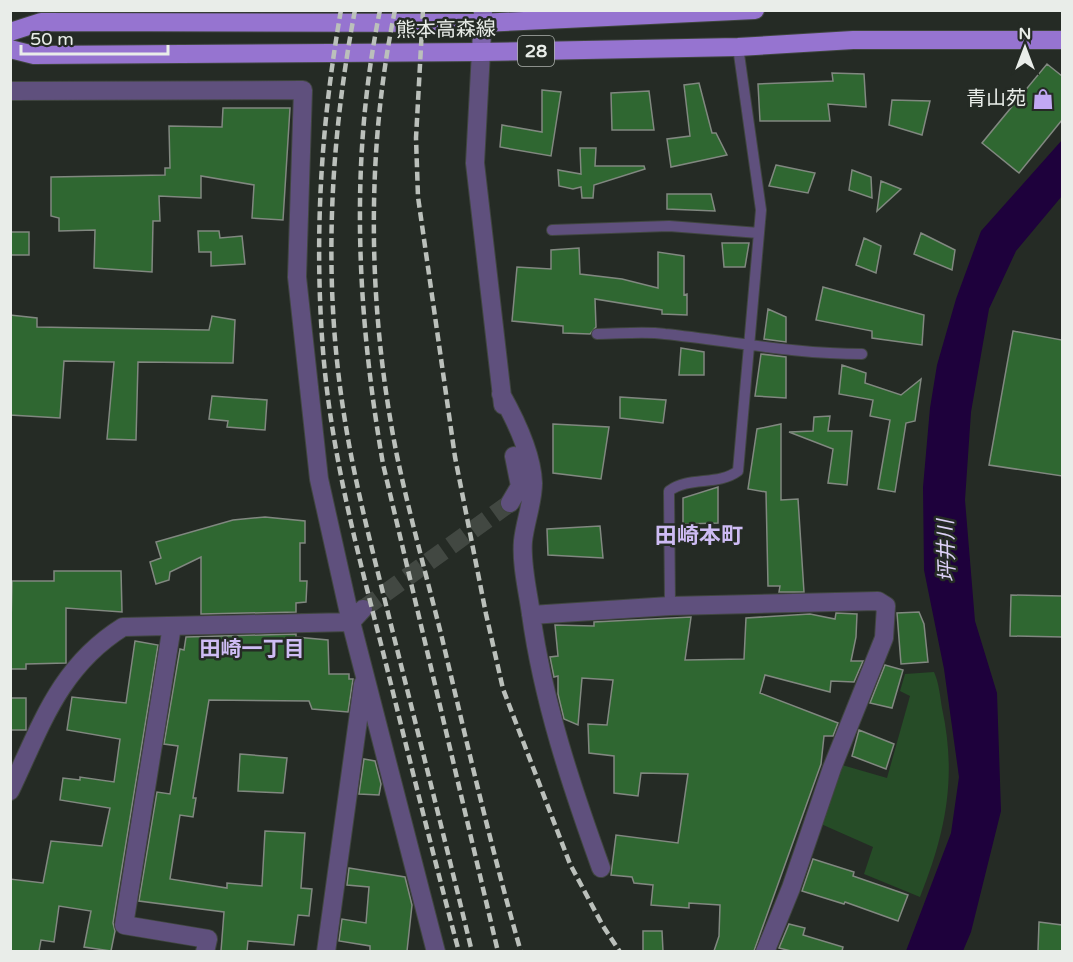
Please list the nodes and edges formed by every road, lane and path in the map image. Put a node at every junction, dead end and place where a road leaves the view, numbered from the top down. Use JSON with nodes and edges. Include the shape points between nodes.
{"nodes":[{"id":1,"x":755,"y":10,"type":"edge"},
{"id":2,"x":482,"y":17,"type":"edge"},
{"id":3,"x":10,"y":32,"type":"edge"},
{"id":4,"x":1062,"y":40,"type":"edge"},
{"id":5,"x":738,"y":47,"type":"junction"},
{"id":6,"x":10,"y":49,"type":"edge"},
{"id":7,"x":481,"y":52,"type":"junction"},
{"id":8,"x":10,"y":91,"type":"edge"},
{"id":9,"x":552,"y":230,"type":"dead end"},
{"id":10,"x":759,"y":233,"type":"junction"},
{"id":11,"x":597,"y":334,"type":"dead end"},
{"id":12,"x":749,"y":346,"type":"junction"},
{"id":13,"x":862,"y":354,"type":"dead end"},
{"id":14,"x":501,"y":394,"type":"junction"},
{"id":15,"x":510,"y":503,"type":"tunnel mouth"},
{"id":16,"x":670,"y":606,"type":"junction"},
{"id":17,"x":357,"y":615,"type":"junction"},
{"id":18,"x":531,"y":615,"type":"junction"},
{"id":19,"x":172,"y":626,"type":"junction"},
{"id":20,"x":364,"y":676,"type":"junction"},
{"id":21,"x":10,"y":791,"type":"edge"},
{"id":22,"x":601,"y":868,"type":"dead end"},
{"id":23,"x":206,"y":951,"type":"edge"},
{"id":24,"x":326,"y":951,"type":"edge"},
{"id":25,"x":436,"y":951,"type":"edge"},
{"id":26,"x":765,"y":951,"type":"edge"}],
"edges":[{"from":1,"to":2,"type":"main road","name":"熊本高森線","number":"28"},
{"from":2,"to":3,"type":"main road","name":"熊本高森線","number":"28","via":[[41,22]]},
{"from":2,"to":7,"type":"street"},
{"from":4,"to":5,"type":"main road","name":"熊本高森線","number":"28","via":[[854,40]]},
{"from":5,"to":7,"type":"main road","name":"熊本高森線","number":"28"},
{"from":5,"to":10,"type":"lane","via":[[761,210]]},
{"from":6,"to":7,"type":"main road","name":"熊本高森線","number":"28","via":[[34,55]]},
{"from":7,"to":14,"type":"street","via":[[476,163]]},
{"from":8,"to":17,"type":"street","via":[[303,90],[297,277],[319,479]]},
{"from":9,"to":10,"type":"lane","via":[[669,226]]},
{"from":10,"to":12,"type":"lane"},
{"from":11,"to":12,"type":"lane","via":[[663,333]]},
{"from":12,"to":13,"type":"lane"},
{"from":12,"to":16,"type":"lane","via":[[738,471],[721,478],[679,483],[669,491]]},
{"from":14,"to":15,"type":"street","via":[[519,472],[520,486]]},
{"from":14,"to":18,"type":"street","via":[[513,416],[533,483],[522,544]]},
{"from":16,"to":18,"type":"street"},
{"from":16,"to":26,"type":"street","via":[[878,600],[886,606],[884,638]]},
{"from":17,"to":19,"type":"street"},
{"from":17,"to":20,"type":"street"},
{"from":18,"to":22,"type":"street","via":[[547,701],[576,802]]},
{"from":19,"to":21,"type":"street","via":[[123,627],[98,643],[59,688]]},
{"from":19,"to":23,"type":"street","via":[[124,925],[208,939]]},
{"from":20,"to":24,"type":"street"},
{"from":20,"to":25,"type":"street"}]}
